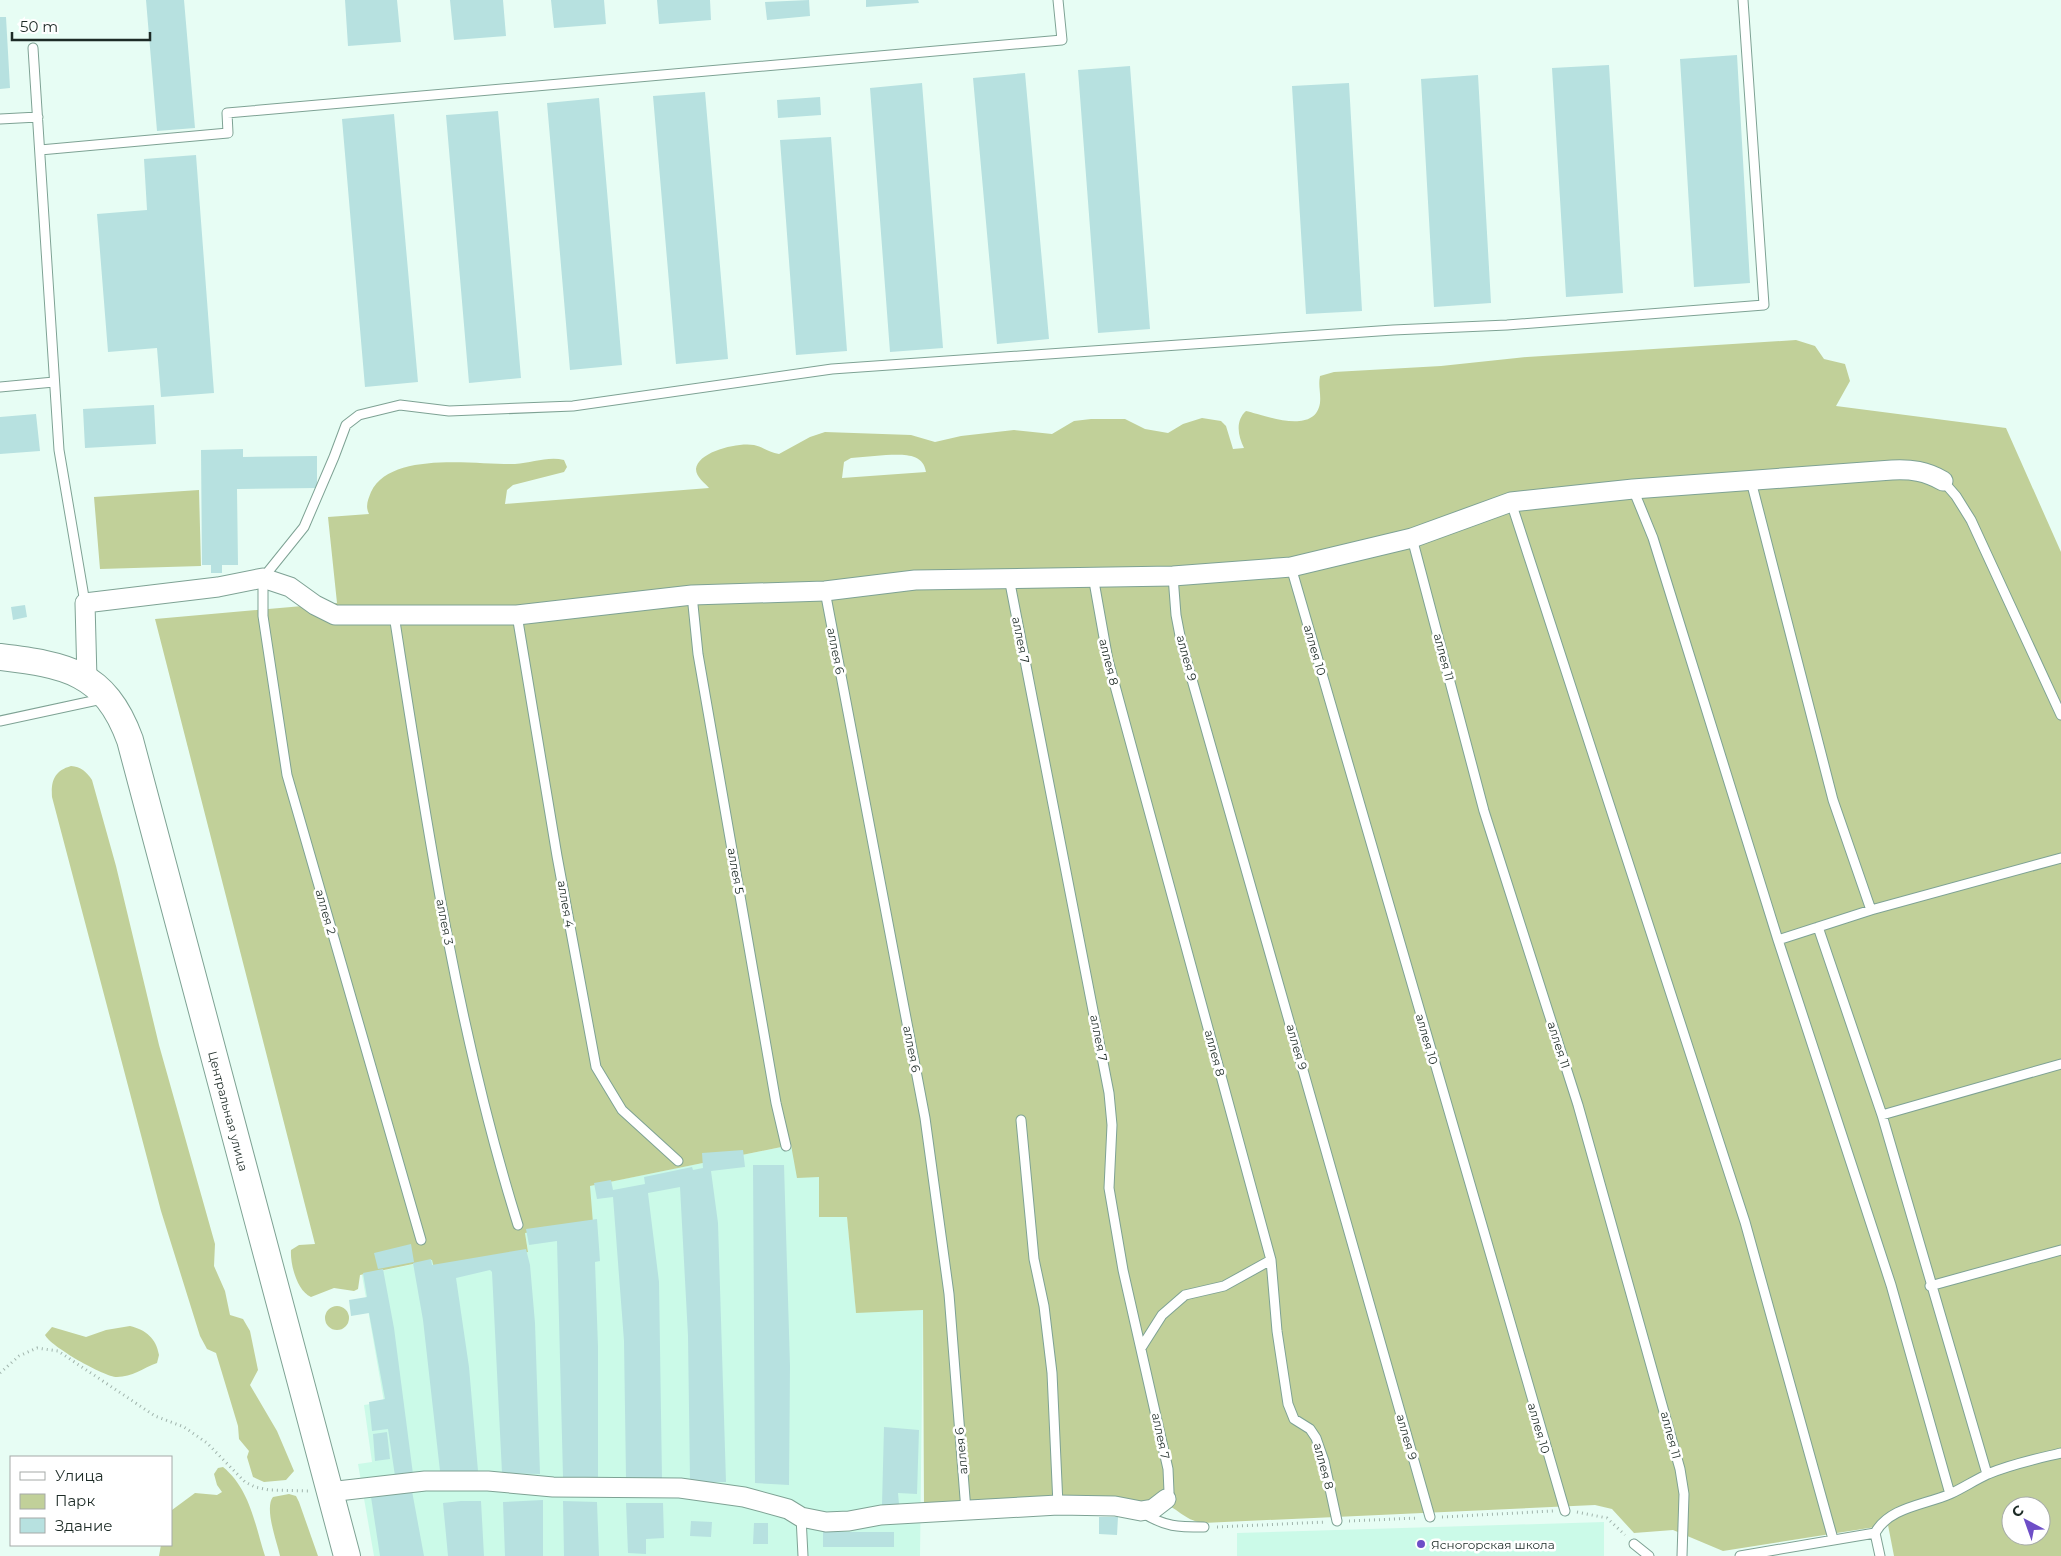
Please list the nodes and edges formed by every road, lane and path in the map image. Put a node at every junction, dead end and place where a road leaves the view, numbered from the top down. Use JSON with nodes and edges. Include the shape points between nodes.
{"nodes":[{"id":1,"x":1058,"y":0,"type":"edge"},
{"id":2,"x":1743,"y":0,"type":"edge"},
{"id":3,"x":33,"y":48,"type":"dead end"},
{"id":4,"x":38,"y":117,"type":"junction"},
{"id":5,"x":0,"y":119,"type":"edge"},
{"id":6,"x":40,"y":150,"type":"junction"},
{"id":7,"x":54,"y":382,"type":"junction"},
{"id":8,"x":0,"y":387,"type":"edge"},
{"id":9,"x":1751,"y":481,"type":"junction"},
{"id":10,"x":1943,"y":481,"type":"joint"},
{"id":11,"x":1632,"y":489,"type":"junction"},
{"id":12,"x":1510,"y":502,"type":"junction"},
{"id":13,"x":1412,"y":538,"type":"junction"},
{"id":14,"x":1291,"y":567,"type":"junction"},
{"id":15,"x":1092,"y":576,"type":"junction"},
{"id":16,"x":1173,"y":576,"type":"junction"},
{"id":17,"x":1009,"y":577,"type":"junction"},
{"id":18,"x":263,"y":578,"type":"junction"},
{"id":19,"x":824,"y":591,"type":"junction"},
{"id":20,"x":692,"y":595,"type":"junction"},
{"id":21,"x":85,"y":603,"type":"junction"},
{"id":22,"x":394,"y":615,"type":"junction"},
{"id":23,"x":517,"y":615,"type":"junction"},
{"id":24,"x":0,"y":657,"type":"edge"},
{"id":25,"x":88,"y":679,"type":"junction"},
{"id":26,"x":108,"y":698,"type":"junction"},
{"id":27,"x":2061,"y":715,"type":"edge"},
{"id":28,"x":0,"y":721,"type":"edge"},
{"id":29,"x":2061,"y":858,"type":"edge"},
{"id":30,"x":1871,"y":910,"type":"junction"},
{"id":31,"x":1818,"y":927,"type":"junction"},
{"id":32,"x":1778,"y":940,"type":"junction"},
{"id":33,"x":2061,"y":1064,"type":"edge"},
{"id":34,"x":1882,"y":1115,"type":"junction"},
{"id":35,"x":1020,"y":1120,"type":"dead end"},
{"id":36,"x":786,"y":1146,"type":"dead end"},
{"id":37,"x":678,"y":1161,"type":"dead end"},
{"id":38,"x":518,"y":1225,"type":"dead end"},
{"id":39,"x":420,"y":1240,"type":"dead end"},
{"id":40,"x":2061,"y":1250,"type":"edge"},
{"id":41,"x":1271,"y":1260,"type":"junction"},
{"id":42,"x":1930,"y":1286,"type":"junction"},
{"id":43,"x":1142,"y":1348,"type":"junction"},
{"id":44,"x":0,"y":1373,"type":"edge"},
{"id":45,"x":2061,"y":1453,"type":"edge"},
{"id":46,"x":1987,"y":1474,"type":"junction"},
{"id":47,"x":329,"y":1492,"type":"junction"},
{"id":48,"x":1950,"y":1494,"type":"junction"},
{"id":49,"x":1166,"y":1499,"type":"joint"},
{"id":50,"x":1058,"y":1505,"type":"junction"},
{"id":51,"x":1565,"y":1511,"type":"dead end"},
{"id":52,"x":966,"y":1512,"type":"junction"},
{"id":53,"x":1140,"y":1512,"type":"junction"},
{"id":54,"x":1430,"y":1517,"type":"dead end"},
{"id":55,"x":801,"y":1518,"type":"junction"},
{"id":56,"x":1337,"y":1521,"type":"dead end"},
{"id":57,"x":1204,"y":1528,"type":"dead end"},
{"id":58,"x":1875,"y":1533,"type":"junction"},
{"id":59,"x":1833,"y":1539,"type":"junction"},
{"id":60,"x":1634,"y":1544,"type":"dead end"},
{"id":61,"x":346,"y":1556,"type":"edge"},
{"id":62,"x":803,"y":1556,"type":"edge"},
{"id":63,"x":1650,"y":1556,"type":"edge"},
{"id":64,"x":1682,"y":1556,"type":"edge"},
{"id":65,"x":1740,"y":1556,"type":"edge"},
{"id":66,"x":1880,"y":1556,"type":"edge"}],
"edges":[{"from":1,"to":6,"type":"lane","via":[[1062,40],[227,113],[228,133]]},
{"from":2,"to":18,"type":"lane","via":[[1764,305],[832,369],[574,406],[450,411],[400,405],[359,415],[346,426],[304,527]]},
{"from":3,"to":4,"type":"lane"},
{"from":4,"to":5,"type":"lane"},
{"from":4,"to":6,"type":"lane"},
{"from":6,"to":7,"type":"lane"},
{"from":7,"to":8,"type":"lane"},
{"from":7,"to":21,"type":"lane","via":[[59,450]]},
{"from":9,"to":10,"type":"street","via":[[1911,469],[1932,474]]},
{"from":9,"to":11,"type":"street"},
{"from":9,"to":30,"type":"lane","via":[[1832,800]]},
{"from":10,"to":27,"type":"lane","via":[[1971,520]]},
{"from":11,"to":12,"type":"street"},
{"from":11,"to":32,"type":"lane","via":[[1653,538]]},
{"from":12,"to":13,"type":"street"},
{"from":12,"to":59,"type":"lane","via":[[1745,1222]]},
{"from":13,"to":14,"type":"street"},
{"from":13,"to":64,"type":"lane","name":"аллея 11","via":[[1484,811],[1578,1105],[1680,1469],[1684,1494]]},
{"from":14,"to":16,"type":"street"},
{"from":14,"to":51,"type":"lane","name":"аллея 10"},
{"from":15,"to":16,"type":"street"},
{"from":15,"to":17,"type":"street"},
{"from":15,"to":41,"type":"lane","name":"аллея 8","via":[[1108,660]]},
{"from":16,"to":54,"type":"lane","name":"аллея 9","via":[[1176,615],[1184,650]]},
{"from":17,"to":19,"type":"street","via":[[915,580]]},
{"from":17,"to":43,"type":"lane","name":"аллея 7","via":[[1109,1092],[1112,1126],[1109,1188],[1123,1270]]},
{"from":18,"to":21,"type":"street","via":[[218,587]]},
{"from":18,"to":22,"type":"street","via":[[290,587],[335,615]]},
{"from":18,"to":39,"type":"lane","name":"аллея 2","via":[[263,616],[287,775]]},
{"from":19,"to":20,"type":"street"},
{"from":19,"to":52,"type":"lane","name":"аллея 6","via":[[925,1118],[949,1294]]},
{"from":20,"to":23,"type":"street"},
{"from":20,"to":36,"type":"lane","name":"аллея 5","via":[[700,664]]},
{"from":21,"to":25,"type":"street"},
{"from":22,"to":23,"type":"street"},
{"from":22,"to":38,"type":"lane","name":"аллея 3","via":[[426,824],[472,1056]]},
{"from":23,"to":37,"type":"lane","name":"аллея 4","via":[[596,1067],[622,1110]]},
{"from":24,"to":25,"type":"street","name":"Центральная улица","via":[[66,668]]},
{"from":25,"to":26,"type":"street","name":"Центральная улица"},
{"from":26,"to":28,"type":"lane"},
{"from":26,"to":47,"type":"street","name":"Центральная улица","via":[[123,721],[130,740]]},
{"from":29,"to":30,"type":"lane"},
{"from":30,"to":31,"type":"lane"},
{"from":31,"to":32,"type":"lane"},
{"from":31,"to":34,"type":"lane"},
{"from":32,"to":48,"type":"lane","via":[[1891,1285]]},
{"from":33,"to":34,"type":"lane"},
{"from":34,"to":42,"type":"lane"},
{"from":35,"to":50,"type":"lane","via":[[1034,1259],[1044,1306],[1052,1373]]},
{"from":40,"to":42,"type":"lane"},
{"from":41,"to":43,"type":"lane","via":[[1224,1286],[1185,1295],[1162,1315]]},
{"from":41,"to":56,"type":"lane","name":"аллея 8","via":[[1288,1404],[1294,1419],[1310,1429],[1316,1438]]},
{"from":42,"to":46,"type":"lane"},
{"from":43,"to":49,"type":"lane","name":"аллея 7","via":[[1168,1469],[1169,1492]]},
{"from":44,"to":47,"type":"path","via":[[19,1356],[37,1348],[58,1351],[155,1416],[184,1427],[207,1443],[245,1482],[269,1490]]},
{"from":45,"to":46,"type":"lane"},
{"from":46,"to":48,"type":"lane"},
{"from":47,"to":55,"type":"street","via":[[425,1481],[680,1488],[769,1503],[788,1509]]},
{"from":47,"to":61,"type":"street","name":"Центральная улица"},
{"from":48,"to":58,"type":"lane","via":[[1892,1515],[1880,1523]]},
{"from":49,"to":53,"type":"street","via":[[1152,1509]]},
{"from":50,"to":52,"type":"street"},
{"from":50,"to":53,"type":"street","via":[[1115,1506]]},
{"from":52,"to":55,"type":"street","via":[[881,1515],[834,1521]]},
{"from":53,"to":57,"type":"lane","via":[[1162,1524]]},
{"from":55,"to":62,"type":"lane"},
{"from":58,"to":59,"type":"lane"},
{"from":58,"to":66,"type":"lane"},
{"from":59,"to":65,"type":"lane"},
{"from":60,"to":63,"type":"lane"}]}
